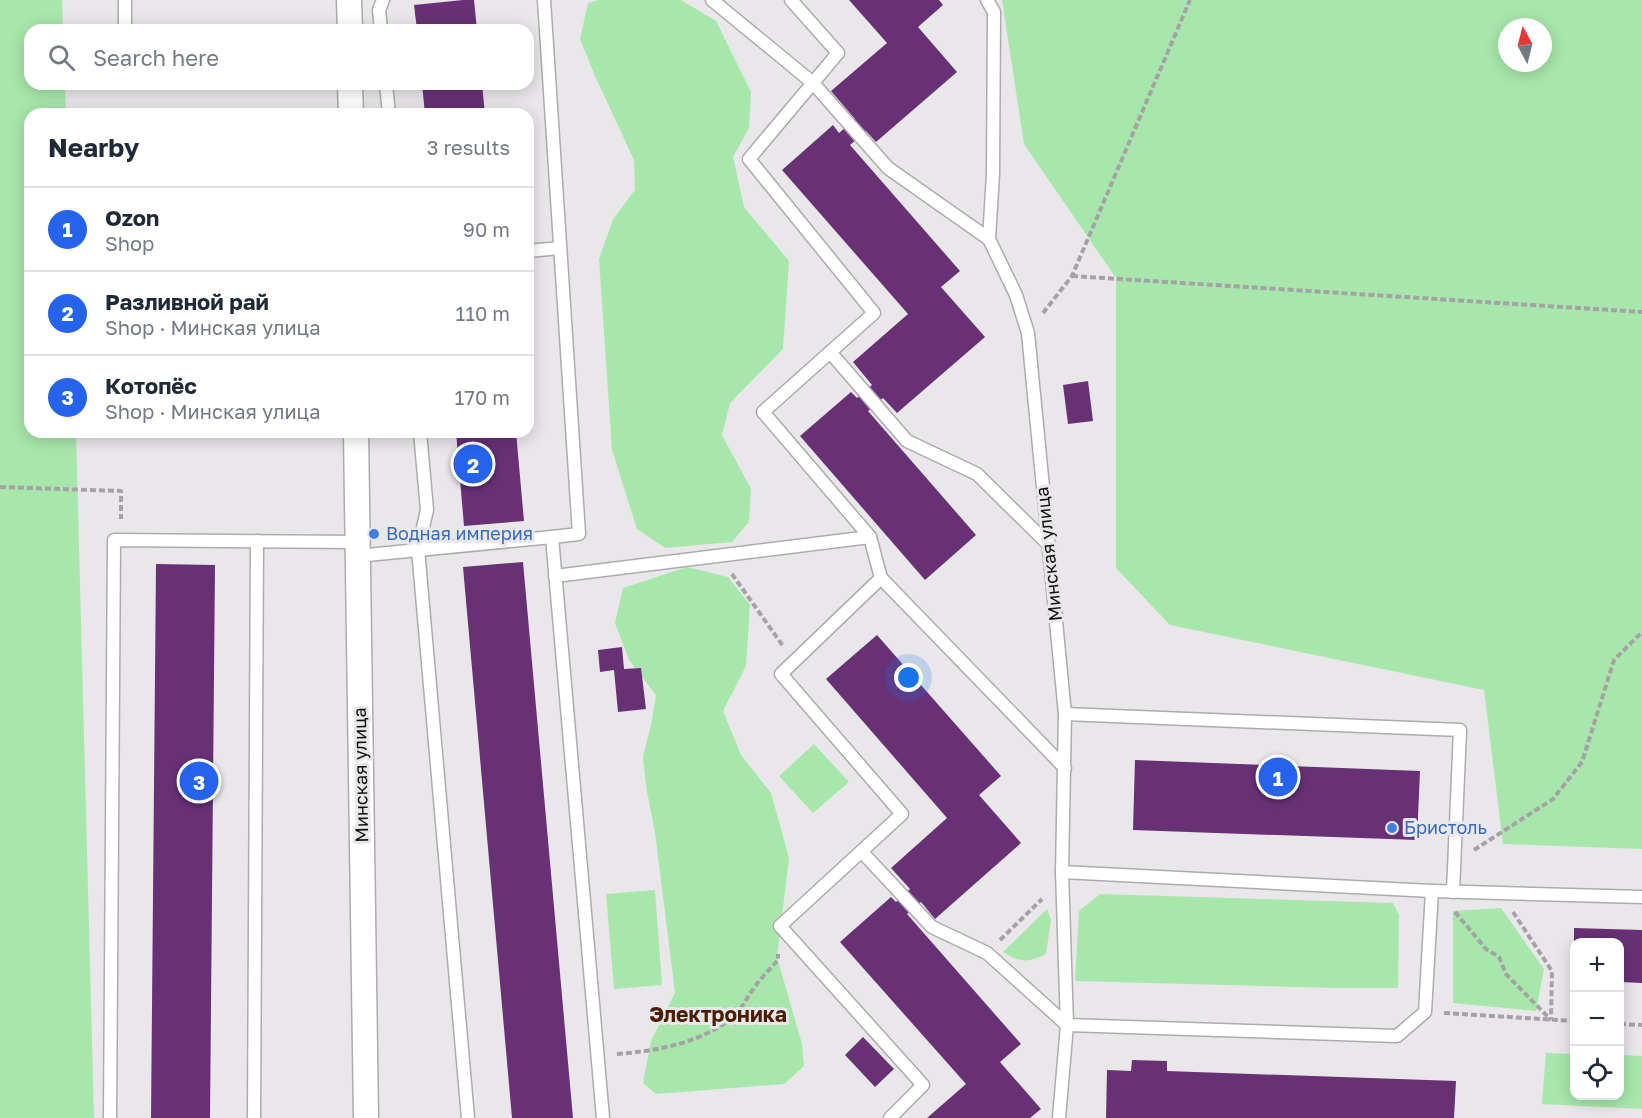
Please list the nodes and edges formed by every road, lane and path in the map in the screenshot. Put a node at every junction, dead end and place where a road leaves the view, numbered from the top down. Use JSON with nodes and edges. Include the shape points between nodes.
{"nodes":[{"id":1,"x":125,"y":0,"type":"edge"},
{"id":2,"x":349,"y":0,"type":"edge"},
{"id":3,"x":383,"y":0,"type":"edge"},
{"id":4,"x":544,"y":0,"type":"edge"},
{"id":5,"x":712,"y":0,"type":"edge"},
{"id":6,"x":791,"y":0,"type":"edge"},
{"id":7,"x":987,"y":0,"type":"edge"},
{"id":8,"x":1190,"y":0,"type":"edge"},
{"id":9,"x":125,"y":24,"type":"edge"},
{"id":10,"x":350,"y":24,"type":"edge"},
{"id":11,"x":380,"y":24,"type":"edge"},
{"id":12,"x":813,"y":83,"type":"junction"},
{"id":13,"x":350,"y":90,"type":"edge"},
{"id":14,"x":387,"y":90,"type":"edge"},
{"id":15,"x":351,"y":108,"type":"edge"},
{"id":16,"x":388,"y":108,"type":"edge"},
{"id":17,"x":989,"y":239,"type":"junction"},
{"id":18,"x":560,"y":248,"type":"junction"},
{"id":19,"x":534,"y":250,"type":"edge"},
{"id":20,"x":1072,"y":276,"type":"junction"},
{"id":21,"x":1642,"y":312,"type":"edge"},
{"id":22,"x":1028,"y":333,"type":"junction"},
{"id":23,"x":830,"y":351,"type":"junction"},
{"id":24,"x":356,"y":438,"type":"edge"},
{"id":25,"x":421,"y":438,"type":"edge"},
{"id":26,"x":0,"y":487,"type":"edge"},
{"id":27,"x":552,"y":537,"type":"junction"},
{"id":28,"x":870,"y":537,"type":"junction"},
{"id":29,"x":121,"y":541,"type":"junction"},
{"id":30,"x":257,"y":541,"type":"junction"},
{"id":31,"x":1048,"y":544,"type":"junction"},
{"id":32,"x":357,"y":549,"type":"junction"},
{"id":33,"x":418,"y":549,"type":"junction"},
{"id":34,"x":720,"y":556,"type":"junction"},
{"id":35,"x":555,"y":576,"type":"junction"},
{"id":36,"x":881,"y":578,"type":"junction"},
{"id":37,"x":1642,"y":632,"type":"edge"},
{"id":38,"x":794,"y":662,"type":"junction"},
{"id":39,"x":1065,"y":714,"type":"junction"},
{"id":40,"x":1065,"y":768,"type":"junction"},
{"id":41,"x":862,"y":852,"type":"junction"},
{"id":42,"x":1454,"y":864,"type":"junction"},
{"id":43,"x":1062,"y":876,"type":"junction"},
{"id":44,"x":1434,"y":891,"type":"junction"},
{"id":45,"x":1453,"y":892,"type":"junction"},
{"id":46,"x":1504,"y":893,"type":"junction"},
{"id":47,"x":1642,"y":897,"type":"edge"},
{"id":48,"x":780,"y":926,"type":"junction"},
{"id":49,"x":987,"y":952,"type":"junction"},
{"id":50,"x":1425,"y":1012,"type":"junction"},
{"id":51,"x":1551,"y":1020,"type":"junction"},
{"id":52,"x":1570,"y":1021,"type":"edge"},
{"id":53,"x":1624,"y":1024,"type":"edge"},
{"id":54,"x":1067,"y":1025,"type":"junction"},
{"id":55,"x":1642,"y":1025,"type":"edge"},
{"id":56,"x":598,"y":1057,"type":"junction"},
{"id":57,"x":110,"y":1118,"type":"edge"},
{"id":58,"x":254,"y":1118,"type":"edge"},
{"id":59,"x":366,"y":1118,"type":"edge"},
{"id":60,"x":468,"y":1118,"type":"edge"},
{"id":61,"x":603,"y":1118,"type":"edge"},
{"id":62,"x":890,"y":1118,"type":"edge"},
{"id":63,"x":1059,"y":1118,"type":"edge"}],
"edges":[{"from":1,"to":9,"type":"lane"},
{"from":2,"to":10,"type":"street"},
{"from":3,"to":11,"type":"lane"},
{"from":4,"to":18,"type":"lane"},
{"from":5,"to":12,"type":"lane"},
{"from":6,"to":12,"type":"lane","via":[[838,53]]},
{"from":7,"to":17,"type":"lane","name":"Минская улица","via":[[994,12]]},
{"from":8,"to":20,"type":"path"},
{"from":12,"to":17,"type":"lane","via":[[888,168]]},
{"from":12,"to":23,"type":"lane","via":[[749,159],[874,313]]},
{"from":13,"to":15,"type":"street"},
{"from":14,"to":16,"type":"lane"},
{"from":17,"to":22,"type":"lane","name":"Минская улица","via":[[1016,295]]},
{"from":18,"to":19,"type":"lane"},
{"from":18,"to":27,"type":"lane","via":[[579,534]]},
{"from":20,"to":21,"type":"path"},
{"from":20,"to":22,"type":"path"},
{"from":22,"to":31,"type":"lane","name":"Минская улица"},
{"from":23,"to":28,"type":"lane","via":[[763,412]]},
{"from":23,"to":31,"type":"lane","via":[[907,441],[977,474]]},
{"from":24,"to":32,"type":"street","name":"Минская улица"},
{"from":25,"to":33,"type":"lane","via":[[427,510]]},
{"from":26,"to":29,"type":"path","via":[[121,491]]},
{"from":27,"to":33,"type":"lane"},
{"from":27,"to":35,"type":"lane"},
{"from":28,"to":34,"type":"lane"},
{"from":28,"to":36,"type":"lane"},
{"from":29,"to":30,"type":"lane"},
{"from":29,"to":57,"type":"lane","via":[[114,540]]},
{"from":30,"to":32,"type":"lane"},
{"from":30,"to":58,"type":"lane"},
{"from":31,"to":39,"type":"lane","name":"Минская улица"},
{"from":32,"to":33,"type":"lane"},
{"from":32,"to":59,"type":"street","name":"Минская улица"},
{"from":33,"to":60,"type":"lane"},
{"from":34,"to":35,"type":"lane"},
{"from":34,"to":38,"type":"path"},
{"from":35,"to":56,"type":"lane"},
{"from":36,"to":38,"type":"lane"},
{"from":36,"to":40,"type":"lane"},
{"from":37,"to":42,"type":"path","via":[[1614,660],[1582,762],[1553,799]]},
{"from":38,"to":41,"type":"lane","via":[[781,674],[902,814]]},
{"from":39,"to":40,"type":"lane","name":"Минская улица"},
{"from":39,"to":42,"type":"lane","via":[[1460,730]]},
{"from":40,"to":43,"type":"lane","name":"Минская улица"},
{"from":41,"to":48,"type":"lane"},
{"from":41,"to":49,"type":"lane","via":[[932,927]]},
{"from":42,"to":45,"type":"lane"},
{"from":43,"to":44,"type":"lane"},
{"from":43,"to":49,"type":"path"},
{"from":43,"to":54,"type":"lane","name":"Минская улица"},
{"from":44,"to":45,"type":"lane"},
{"from":44,"to":50,"type":"lane"},
{"from":44,"to":51,"type":"path","via":[[1486,949],[1499,957],[1506,974]]},
{"from":45,"to":46,"type":"lane"},
{"from":46,"to":47,"type":"lane"},
{"from":46,"to":51,"type":"path","via":[[1552,970]]},
{"from":48,"to":56,"type":"path","via":[[778,960],[734,1017],[680,1043]]},
{"from":48,"to":62,"type":"lane","via":[[923,1085]]},
{"from":49,"to":54,"type":"lane"},
{"from":50,"to":51,"type":"path"},
{"from":50,"to":54,"type":"lane","via":[[1397,1036]]},
{"from":51,"to":52,"type":"path"},
{"from":53,"to":55,"type":"path"},
{"from":54,"to":63,"type":"lane","name":"Минская улица"},
{"from":56,"to":61,"type":"lane"}]}
